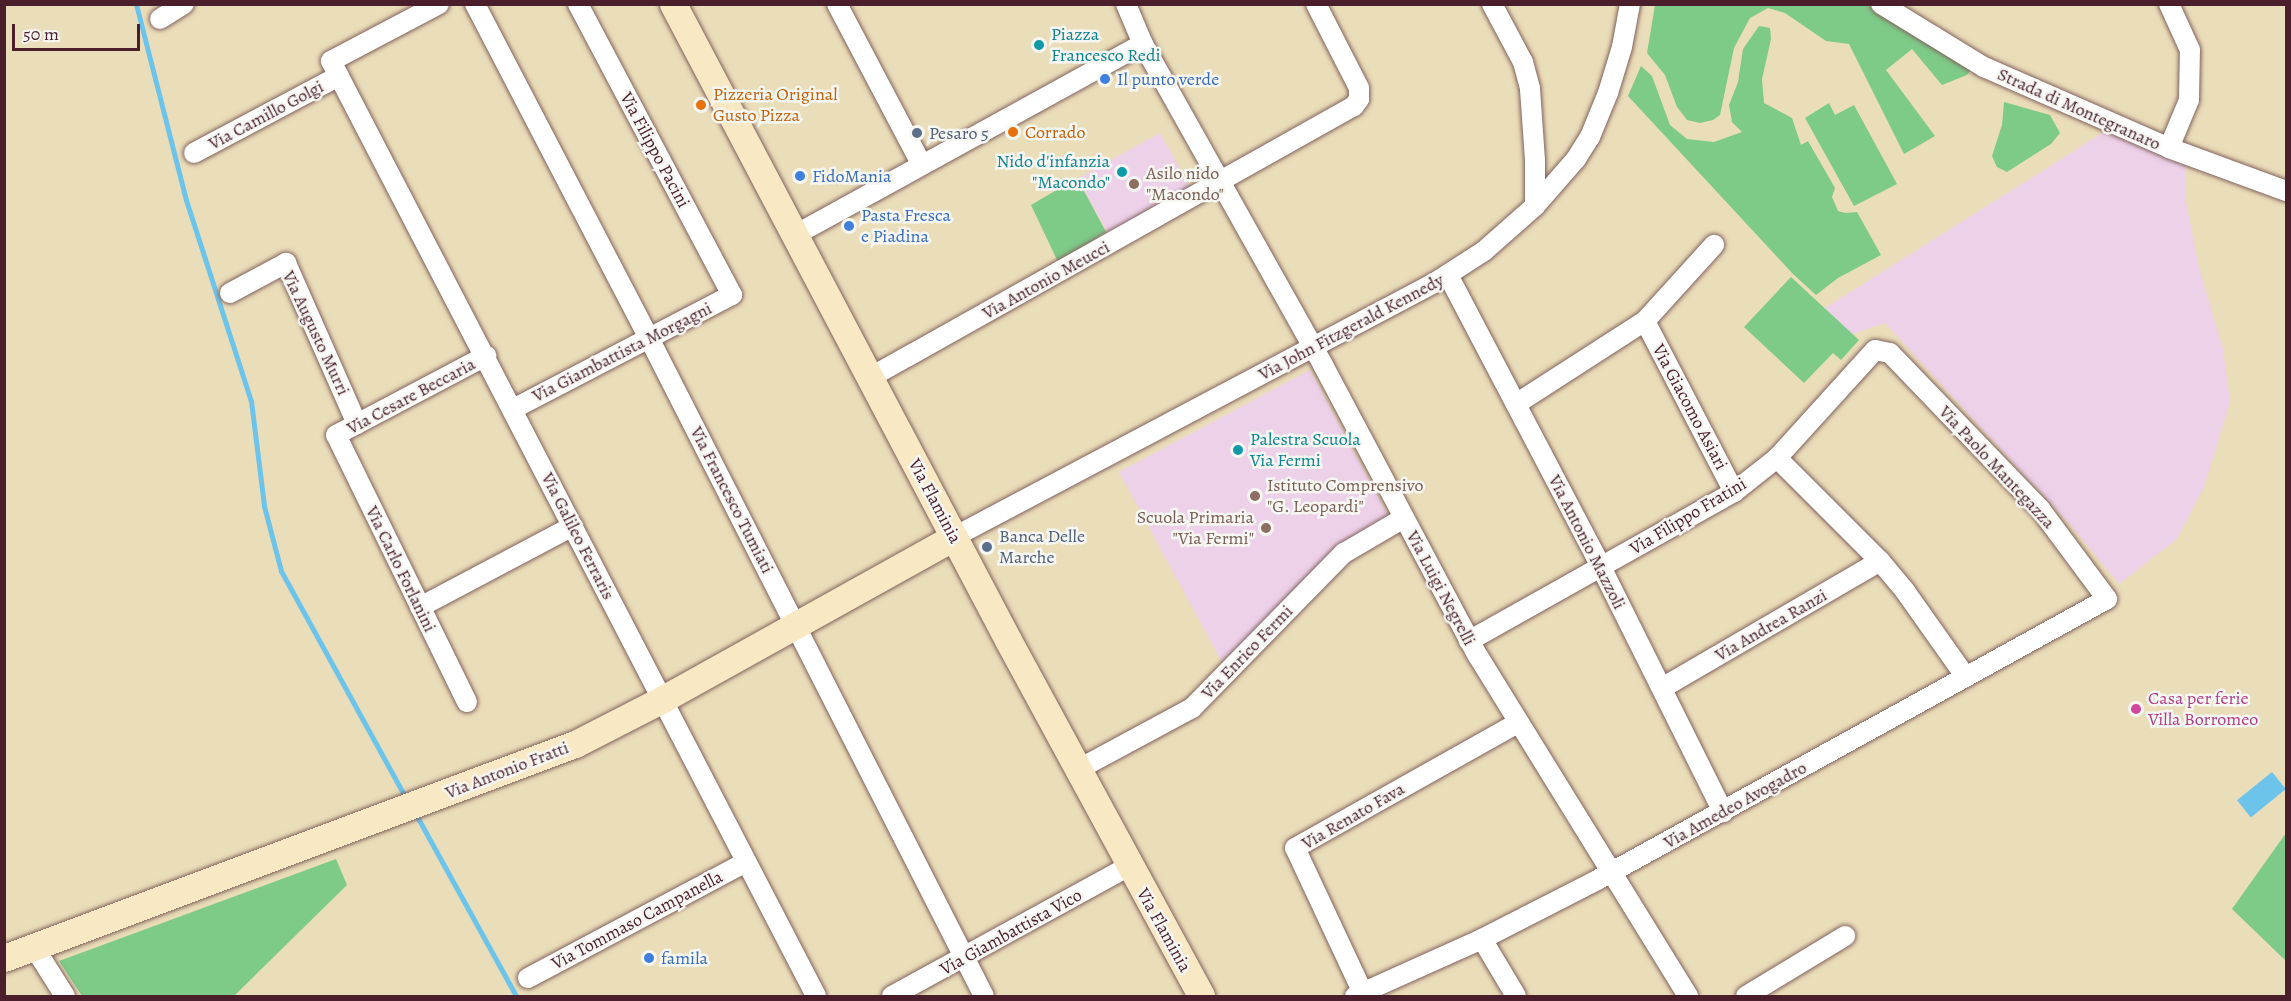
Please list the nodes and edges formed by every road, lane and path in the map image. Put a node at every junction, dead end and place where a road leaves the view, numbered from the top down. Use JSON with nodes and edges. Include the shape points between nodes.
{"nodes":[{"id":1,"x":184,"y":4,"type":"edge"},
{"id":2,"x":439,"y":4,"type":"edge"},
{"id":3,"x":475,"y":4,"type":"edge"},
{"id":4,"x":578,"y":4,"type":"edge"},
{"id":5,"x":673,"y":4,"type":"edge"},
{"id":6,"x":837,"y":4,"type":"edge"},
{"id":7,"x":1126,"y":4,"type":"edge"},
{"id":8,"x":1316,"y":4,"type":"edge"},
{"id":9,"x":1492,"y":4,"type":"edge"},
{"id":10,"x":1630,"y":4,"type":"edge"},
{"id":11,"x":1881,"y":4,"type":"edge"},
{"id":12,"x":2169,"y":4,"type":"edge"},
{"id":13,"x":160,"y":19,"type":"dead end"},
{"id":14,"x":1143,"y":44,"type":"junction"},
{"id":15,"x":339,"y":76,"type":"junction"},
{"id":16,"x":2169,"y":148,"type":"junction"},
{"id":17,"x":194,"y":153,"type":"dead end"},
{"id":18,"x":922,"y":165,"type":"junction"},
{"id":19,"x":1220,"y":181,"type":"junction"},
{"id":20,"x":2286,"y":191,"type":"edge"},
{"id":21,"x":1535,"y":206,"type":"junction"},
{"id":22,"x":795,"y":235,"type":"junction"},
{"id":23,"x":1714,"y":245,"type":"dead end"},
{"id":24,"x":1448,"y":275,"type":"junction"},
{"id":25,"x":230,"y":293,"type":"dead end"},
{"id":26,"x":732,"y":295,"type":"joint"},
{"id":27,"x":1645,"y":321,"type":"junction"},
{"id":28,"x":649,"y":338,"type":"junction"},
{"id":29,"x":1311,"y":348,"type":"junction"},
{"id":30,"x":1875,"y":350,"type":"joint"},
{"id":31,"x":486,"y":357,"type":"junction"},
{"id":32,"x":871,"y":377,"type":"junction"},
{"id":33,"x":1516,"y":404,"type":"junction"},
{"id":34,"x":513,"y":409,"type":"junction"},
{"id":35,"x":357,"y":424,"type":"junction"},
{"id":36,"x":336,"y":435,"type":"joint"},
{"id":37,"x":1777,"y":458,"type":"junction"},
{"id":38,"x":1734,"y":492,"type":"junction"},
{"id":39,"x":1404,"y":518,"type":"junction"},
{"id":40,"x":573,"y":526,"type":"junction"},
{"id":41,"x":954,"y":537,"type":"junction"},
{"id":42,"x":1880,"y":561,"type":"junction"},
{"id":43,"x":1601,"y":567,"type":"junction"},
{"id":44,"x":2107,"y":599,"type":"joint"},
{"id":45,"x":420,"y":607,"type":"junction"},
{"id":46,"x":796,"y":626,"type":"junction"},
{"id":47,"x":1469,"y":641,"type":"junction"},
{"id":48,"x":1966,"y":677,"type":"junction"},
{"id":49,"x":1662,"y":688,"type":"junction"},
{"id":50,"x":663,"y":699,"type":"junction"},
{"id":51,"x":467,"y":702,"type":"dead end"},
{"id":52,"x":1518,"y":723,"type":"junction"},
{"id":53,"x":1077,"y":770,"type":"junction"},
{"id":54,"x":1723,"y":812,"type":"junction"},
{"id":55,"x":747,"y":862,"type":"junction"},
{"id":56,"x":1130,"y":866,"type":"junction"},
{"id":57,"x":1610,"y":873,"type":"junction"},
{"id":58,"x":1845,"y":936,"type":"dead end"},
{"id":59,"x":1482,"y":939,"type":"junction"},
{"id":60,"x":34,"y":946,"type":"junction"},
{"id":61,"x":4,"y":958,"type":"edge"},
{"id":62,"x":964,"y":958,"type":"junction"},
{"id":63,"x":528,"y":978,"type":"dead end"},
{"id":64,"x":1359,"y":995,"type":"edge"},
{"id":65,"x":65,"y":996,"type":"edge"},
{"id":66,"x":816,"y":996,"type":"edge"},
{"id":67,"x":892,"y":996,"type":"edge"},
{"id":68,"x":984,"y":996,"type":"edge"},
{"id":69,"x":1201,"y":996,"type":"edge"},
{"id":70,"x":1516,"y":996,"type":"edge"},
{"id":71,"x":1688,"y":996,"type":"edge"},
{"id":72,"x":1746,"y":996,"type":"edge"}],
"edges":[{"from":1,"to":13,"type":"street"},
{"from":2,"to":15,"type":"street","via":[[331,61]]},
{"from":3,"to":28,"type":"street","name":"Via Francesco Tumiati"},
{"from":4,"to":26,"type":"street","name":"Via Filippo Pacini"},
{"from":5,"to":22,"type":"street","name":"Via Flaminia"},
{"from":6,"to":18,"type":"street"},
{"from":7,"to":14,"type":"street"},
{"from":8,"to":19,"type":"street","name":"Via Antonio Meucci","via":[[1352,71],[1359,99],[1354,106]]},
{"from":9,"to":21,"type":"street","via":[[1523,62],[1530,89]]},
{"from":10,"to":21,"type":"street","name":"Via John Fitzgerald Kennedy","via":[[1622,47],[1590,137]]},
{"from":11,"to":16,"type":"street","name":"Strada di Montegranaro","via":[[1984,67]]},
{"from":12,"to":16,"type":"street","via":[[2190,50],[2189,100]]},
{"from":14,"to":18,"type":"street"},
{"from":14,"to":19,"type":"street","name":"Via Luigi Negrelli"},
{"from":15,"to":17,"type":"street","name":"Via Camillo Golgi"},
{"from":15,"to":31,"type":"street","name":"Via Galileo Ferraris"},
{"from":16,"to":20,"type":"street","name":"Strada di Montegranaro"},
{"from":18,"to":22,"type":"street"},
{"from":19,"to":29,"type":"street","name":"Via Luigi Negrelli"},
{"from":19,"to":32,"type":"street","name":"Via Antonio Meucci"},
{"from":21,"to":24,"type":"street","name":"Via John Fitzgerald Kennedy","via":[[1484,251]]},
{"from":22,"to":32,"type":"street","name":"Via Flaminia"},
{"from":23,"to":27,"type":"street"},
{"from":24,"to":29,"type":"street","name":"Via John Fitzgerald Kennedy"},
{"from":24,"to":33,"type":"street","name":"Via Antonio Mazzoli"},
{"from":25,"to":35,"type":"street","name":"Via Augusto Murri","via":[[286,264]]},
{"from":26,"to":28,"type":"street","name":"Via Giambattista Morgagni"},
{"from":27,"to":33,"type":"street"},
{"from":27,"to":38,"type":"street","name":"Via Giacomo Asiari"},
{"from":28,"to":34,"type":"street","name":"Via Giambattista Morgagni"},
{"from":28,"to":46,"type":"street","name":"Via Francesco Tumiati"},
{"from":29,"to":39,"type":"street","name":"Via Luigi Negrelli"},
{"from":29,"to":41,"type":"street","name":"Via John Fitzgerald Kennedy"},
{"from":30,"to":37,"type":"street","name":"Via Filippo Fratini"},
{"from":30,"to":44,"type":"street","name":"Via Paolo Mantegazza","via":[[1890,353],[2033,502]]},
{"from":31,"to":34,"type":"street","name":"Via Galileo Ferraris"},
{"from":31,"to":35,"type":"street","name":"Via Cesare Beccaria"},
{"from":32,"to":41,"type":"street","name":"Via Flaminia"},
{"from":33,"to":43,"type":"street","name":"Via Antonio Mazzoli"},
{"from":34,"to":40,"type":"street","name":"Via Galileo Ferraris"},
{"from":35,"to":36,"type":"street","name":"Via Cesare Beccaria"},
{"from":36,"to":45,"type":"street","name":"Via Carlo Forlanini"},
{"from":37,"to":38,"type":"street","name":"Via Filippo Fratini"},
{"from":37,"to":42,"type":"street"},
{"from":38,"to":43,"type":"street","name":"Via Filippo Fratini"},
{"from":39,"to":47,"type":"street","name":"Via Luigi Negrelli"},
{"from":39,"to":53,"type":"street","name":"Via Enrico Fermi","via":[[1344,552],[1192,708]]},
{"from":40,"to":45,"type":"street"},
{"from":40,"to":50,"type":"street","name":"Via Galileo Ferraris"},
{"from":41,"to":46,"type":"street","name":"Via Antonio Fratti"},
{"from":41,"to":53,"type":"street","name":"Via Flaminia"},
{"from":42,"to":48,"type":"street"},
{"from":42,"to":49,"type":"street","name":"Via Andrea Ranzi"},
{"from":43,"to":47,"type":"street","name":"Via Filippo Fratini"},
{"from":43,"to":49,"type":"street","name":"Via Antonio Mazzoli"},
{"from":44,"to":48,"type":"street","name":"Via Amedeo Avogadro"},
{"from":45,"to":51,"type":"street","name":"Via Carlo Forlanini"},
{"from":46,"to":50,"type":"street","name":"Via Antonio Fratti"},
{"from":46,"to":62,"type":"street","name":"Via Francesco Tumiati"},
{"from":47,"to":52,"type":"street","name":"Via Luigi Negrelli"},
{"from":48,"to":54,"type":"street","name":"Via Amedeo Avogadro"},
{"from":49,"to":54,"type":"street","name":"Via Antonio Mazzoli"},
{"from":50,"to":55,"type":"street","name":"Via Galileo Ferraris"},
{"from":50,"to":60,"type":"street","name":"Via Antonio Fratti","via":[[575,744]]},
{"from":52,"to":57,"type":"street","name":"Via Luigi Negrelli"},
{"from":52,"to":64,"type":"street","name":"Via Renato Fava","via":[[1295,848]]},
{"from":53,"to":56,"type":"street","name":"Via Flaminia"},
{"from":54,"to":57,"type":"street","name":"Via Amedeo Avogadro"},
{"from":55,"to":63,"type":"street","name":"Via Tommaso Campanella"},
{"from":55,"to":66,"type":"street","name":"Via Galileo Ferraris"},
{"from":56,"to":62,"type":"street","name":"Via Giambattista Vico"},
{"from":56,"to":69,"type":"street","name":"Via Flaminia"},
{"from":57,"to":59,"type":"street","name":"Via Amedeo Avogadro"},
{"from":57,"to":71,"type":"street","name":"Via Luigi Negrelli"},
{"from":58,"to":72,"type":"street"},
{"from":59,"to":64,"type":"street","name":"Via Amedeo Avogadro"},
{"from":59,"to":70,"type":"street"},
{"from":60,"to":61,"type":"street","name":"Via Antonio Fratti"},
{"from":60,"to":65,"type":"street"},
{"from":62,"to":67,"type":"street","name":"Via Giambattista Vico"},
{"from":62,"to":68,"type":"street","name":"Via Francesco Tumiati"}]}
